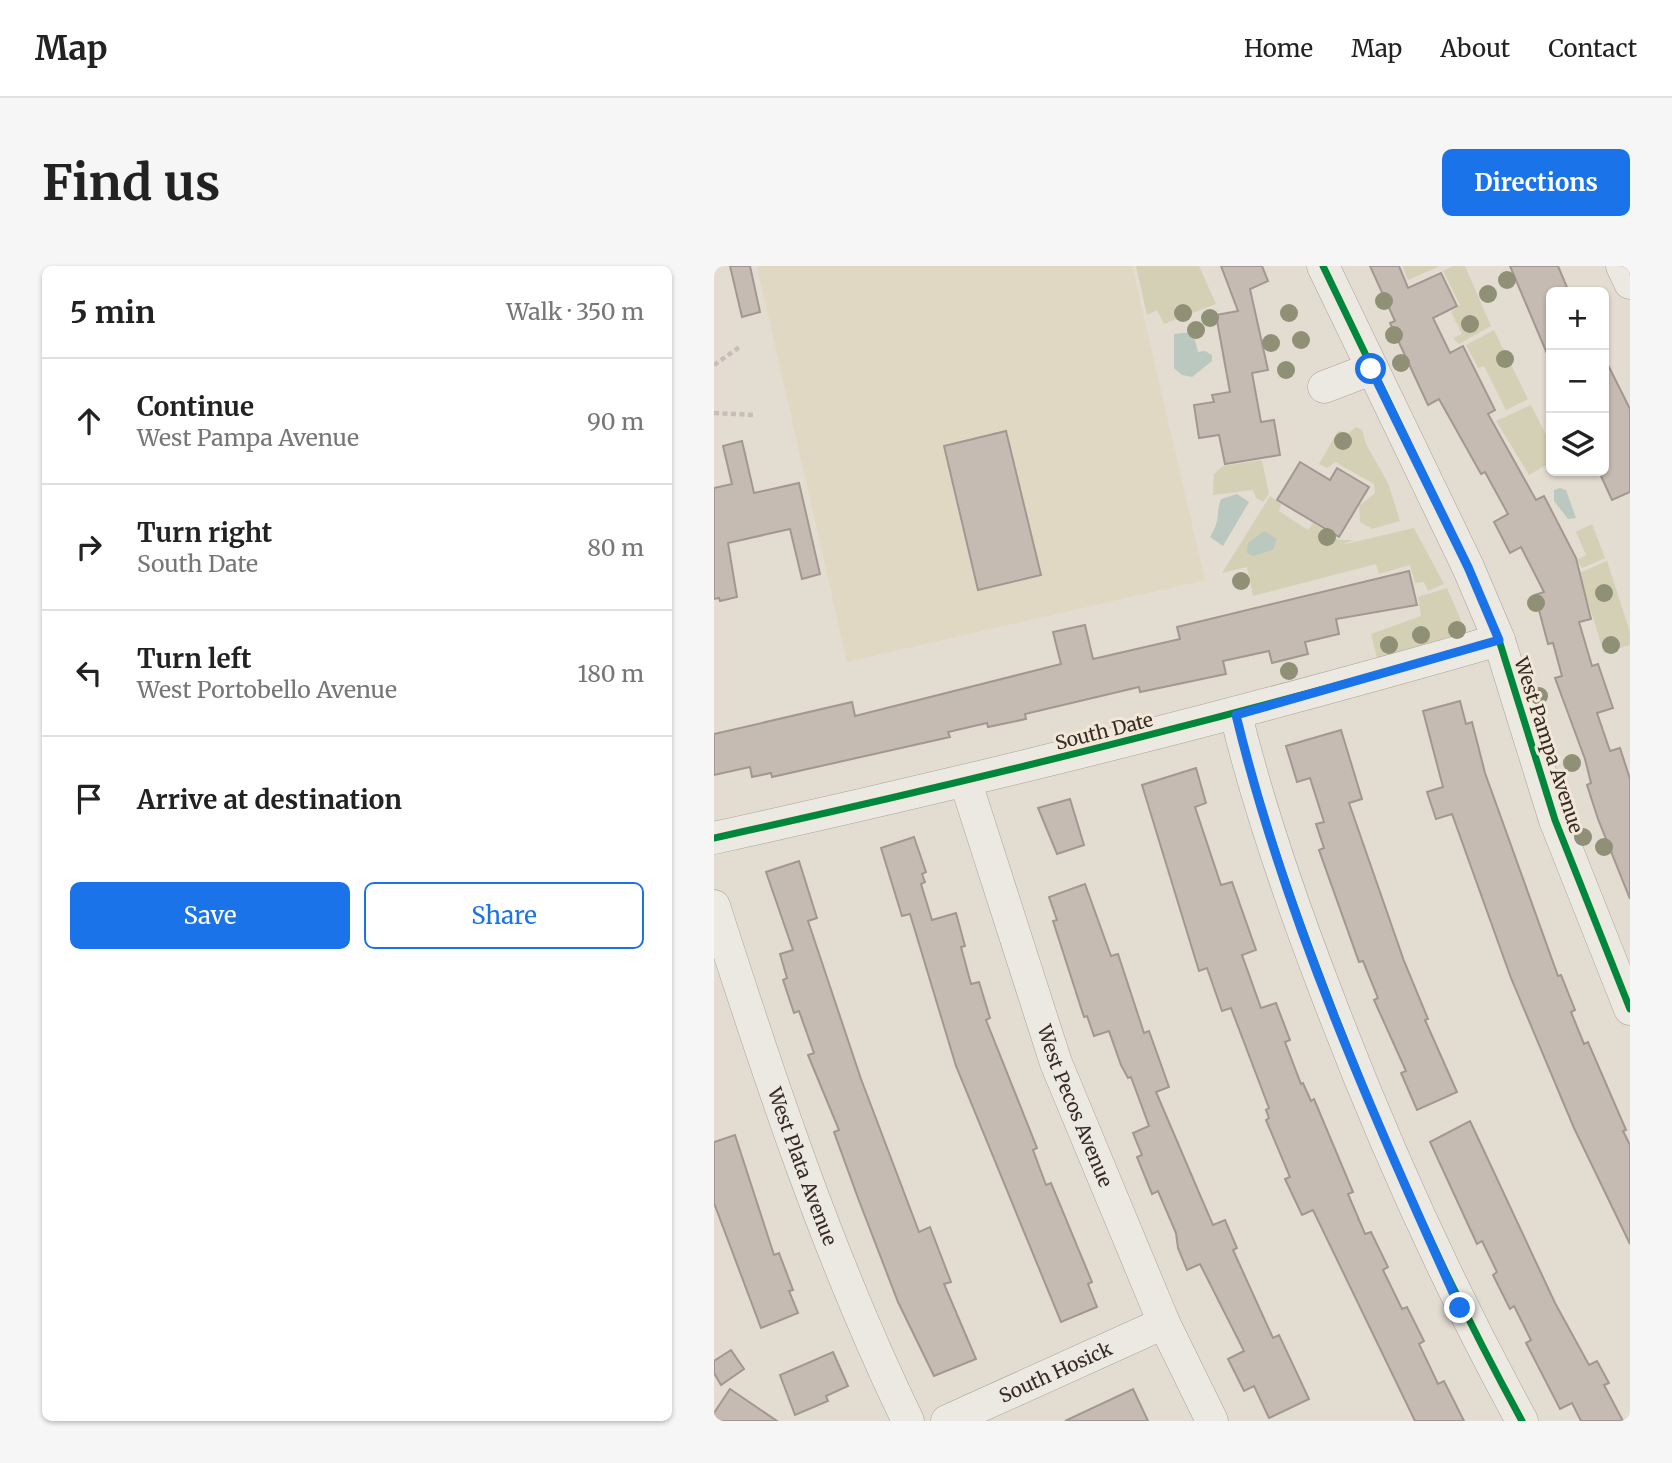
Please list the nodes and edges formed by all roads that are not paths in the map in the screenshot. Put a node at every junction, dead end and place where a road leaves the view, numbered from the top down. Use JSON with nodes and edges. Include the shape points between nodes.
{"nodes":[{"id":1,"x":1323,"y":266,"type":"edge"},
{"id":2,"x":1622,"y":266,"type":"edge"},
{"id":3,"x":1630,"y":283,"type":"edge"},
{"id":4,"x":1371,"y":369,"type":"junction"},
{"id":5,"x":1324,"y":387,"type":"dead end"},
{"id":6,"x":1499,"y":640,"type":"junction"},
{"id":7,"x":1236,"y":715,"type":"junction"},
{"id":8,"x":966,"y":783,"type":"junction"},
{"id":9,"x":714,"y":838,"type":"edge"},
{"id":10,"x":714,"y":906,"type":"edge"},
{"id":11,"x":1630,"y":1009,"type":"edge"},
{"id":12,"x":1164,"y":1322,"type":"junction"},
{"id":13,"x":908,"y":1421,"type":"edge"},
{"id":14,"x":947,"y":1421,"type":"edge"},
{"id":15,"x":1212,"y":1421,"type":"edge"},
{"id":16,"x":1521,"y":1421,"type":"edge"}],
"edges":[{"from":1,"to":4,"type":"street","name":"West Pampa Avenue"},
{"from":2,"to":3,"type":"street"},
{"from":4,"to":5,"type":"street"},
{"from":4,"to":6,"type":"street","name":"West Pampa Avenue"},
{"from":6,"to":7,"type":"street","name":"South Date"},
{"from":6,"to":11,"type":"street","name":"West Pampa Avenue","via":[[1555,820]]},
{"from":7,"to":8,"type":"street","name":"South Date"},
{"from":7,"to":16,"type":"street","via":[[1281,875],[1368,1105],[1460,1308]]},
{"from":8,"to":9,"type":"street","name":"South Date"},
{"from":8,"to":12,"type":"street","name":"West Pecos Avenue","via":[[1056,1063]]},
{"from":10,"to":13,"type":"street","name":"West Plata Avenue","via":[[833,1251]]},
{"from":12,"to":14,"type":"street","name":"South Hosick"},
{"from":12,"to":15,"type":"street","name":"West Pecos Avenue"}]}
